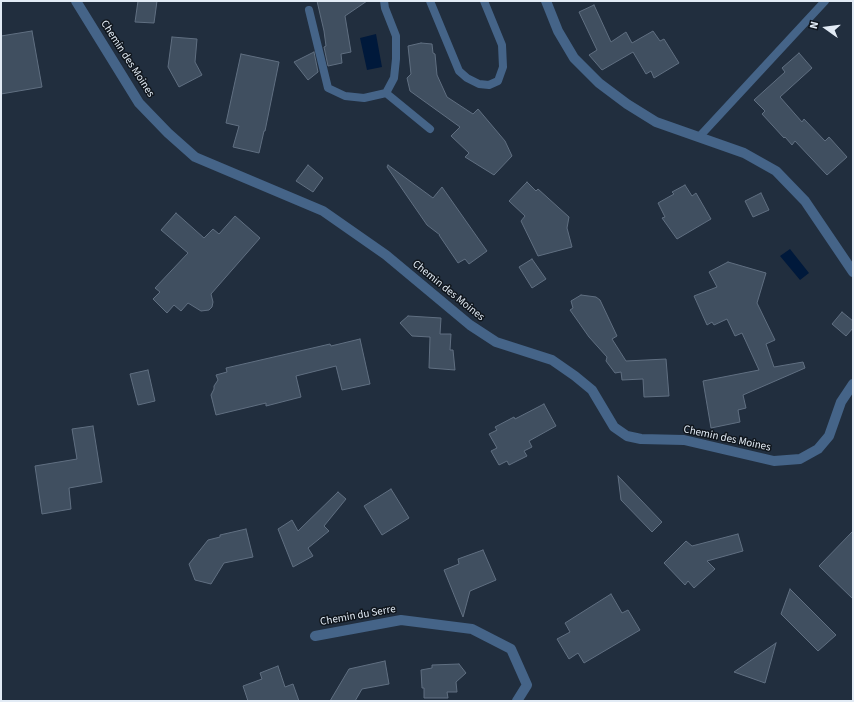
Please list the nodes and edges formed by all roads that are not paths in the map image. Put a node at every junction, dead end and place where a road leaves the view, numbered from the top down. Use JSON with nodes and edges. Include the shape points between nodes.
{"nodes":[{"id":1,"x":76,"y":1,"type":"edge"},
{"id":2,"x":384,"y":1,"type":"edge"},
{"id":3,"x":430,"y":1,"type":"edge"},
{"id":4,"x":484,"y":1,"type":"edge"},
{"id":5,"x":546,"y":1,"type":"edge"},
{"id":6,"x":825,"y":1,"type":"edge"},
{"id":7,"x":309,"y":10,"type":"dead end"},
{"id":8,"x":386,"y":93,"type":"junction"},
{"id":9,"x":430,"y":129,"type":"dead end"},
{"id":10,"x":698,"y":137,"type":"junction"},
{"id":11,"x":853,"y":272,"type":"edge"},
{"id":12,"x":853,"y":384,"type":"edge"},
{"id":13,"x":315,"y":636,"type":"dead end"},
{"id":14,"x":517,"y":701,"type":"edge"}],
"edges":[{"from":1,"to":12,"type":"street","name":"Chemin des Moines","via":[[139,103],[195,157],[323,211],[386,256],[470,326],[496,342],[552,360],[575,376],[592,390],[614,427],[627,436],[641,439],[684,440],[774,461],[800,459],[818,449],[829,436],[841,402]]},
{"from":2,"to":8,"type":"lane","via":[[396,36],[394,78]]},
{"from":3,"to":4,"type":"lane","via":[[459,71],[479,84],[489,85],[498,81],[503,67],[502,46]]},
{"from":5,"to":10,"type":"street","via":[[558,31],[574,58],[599,83],[656,122]]},
{"from":6,"to":10,"type":"lane"},
{"from":7,"to":8,"type":"lane","via":[[328,88],[345,96],[364,98]]},
{"from":8,"to":9,"type":"lane"},
{"from":10,"to":11,"type":"street","via":[[744,153],[776,171],[805,201]]},
{"from":13,"to":14,"type":"street","name":"Chemin du Serre","via":[[401,620],[472,629],[511,649],[527,685]]}]}
